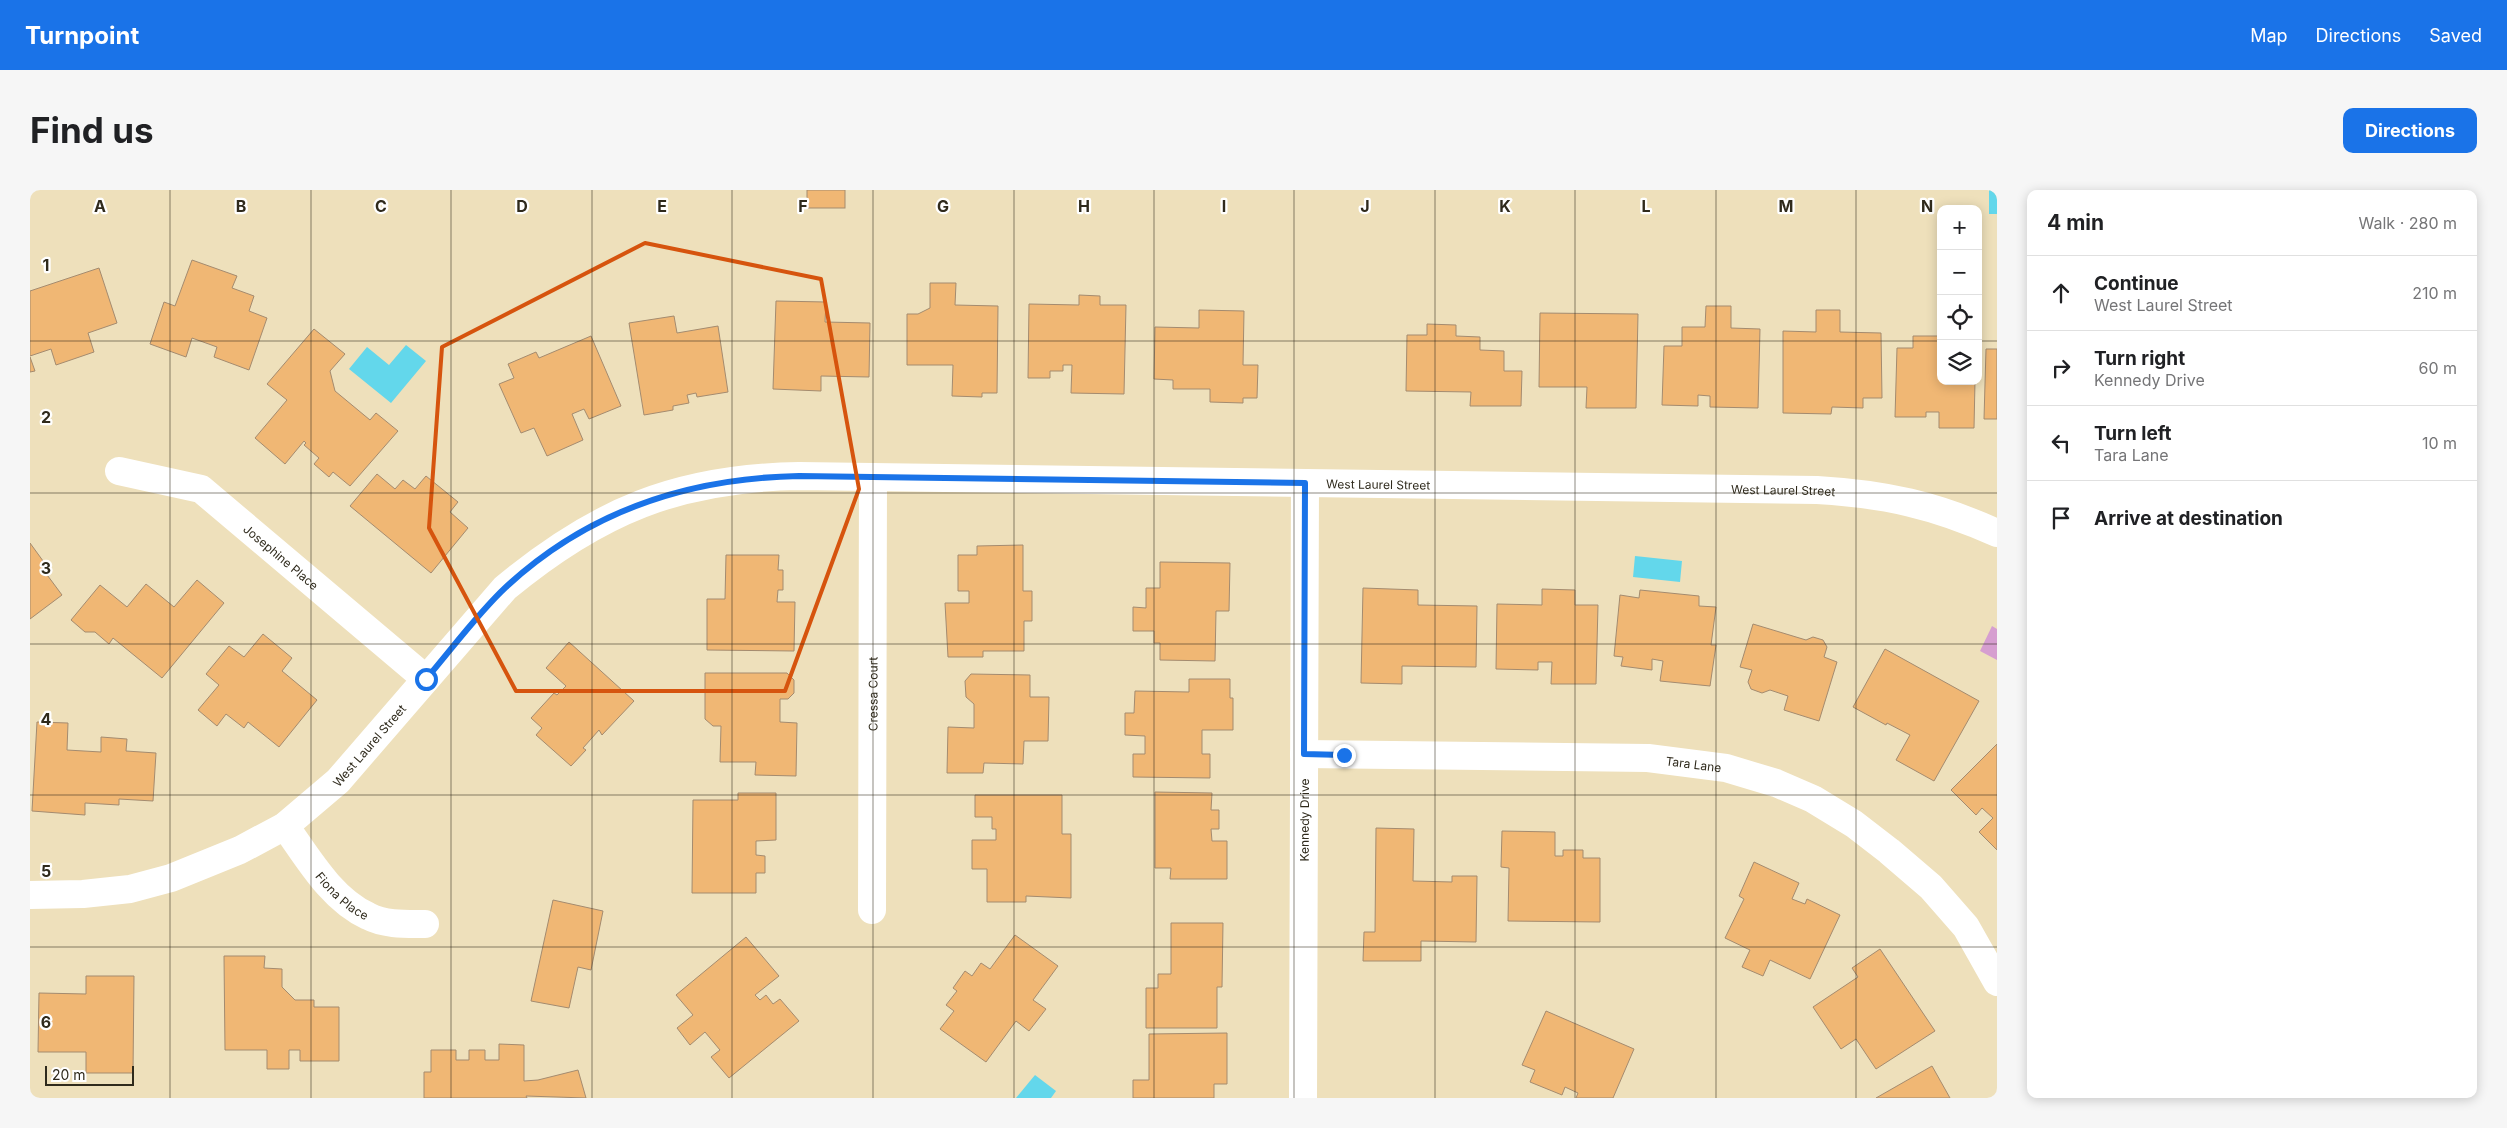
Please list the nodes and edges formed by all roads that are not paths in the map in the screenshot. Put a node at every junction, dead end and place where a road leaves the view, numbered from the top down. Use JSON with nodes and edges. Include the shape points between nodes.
{"nodes":[{"id":1,"x":118,"y":471,"type":"dead end"},
{"id":2,"x":873,"y":477,"type":"junction"},
{"id":3,"x":1305,"y":483,"type":"junction"},
{"id":4,"x":1997,"y":533,"type":"edge"},
{"id":5,"x":426,"y":679,"type":"junction"},
{"id":6,"x":1304,"y":754,"type":"junction"},
{"id":7,"x":285,"y":826,"type":"junction"},
{"id":8,"x":30,"y":895,"type":"edge"},
{"id":9,"x":872,"y":910,"type":"dead end"},
{"id":10,"x":425,"y":924,"type":"dead end"},
{"id":11,"x":1997,"y":982,"type":"edge"},
{"id":12,"x":1303,"y":1098,"type":"edge"}],
"edges":[{"from":1,"to":5,"type":"street","name":"Josephine Place","via":[[201,489]]},
{"from":2,"to":3,"type":"street","name":"West Laurel Street"},
{"from":2,"to":5,"type":"street","name":"West Laurel Street","via":[[756,477],[717,482],[656,498],[616,514],[576,535],[505,588]]},
{"from":2,"to":9,"type":"street","name":"Cressa Court"},
{"from":3,"to":4,"type":"street","name":"West Laurel Street","via":[[1866,493],[1930,507]]},
{"from":3,"to":6,"type":"street","name":"Kennedy Drive"},
{"from":5,"to":7,"type":"street","name":"West Laurel Street","via":[[338,781]]},
{"from":6,"to":11,"type":"street","name":"Tara Lane","via":[[1648,758],[1726,768],[1776,783],[1813,799],[1854,824],[1931,887],[1966,927]]},
{"from":6,"to":12,"type":"street","name":"Kennedy Drive"},
{"from":7,"to":8,"type":"street","name":"West Laurel Street","via":[[240,850],[171,878],[130,889]]},
{"from":7,"to":10,"type":"street","name":"Fiona Place","via":[[341,898],[368,916],[394,923]]}]}
